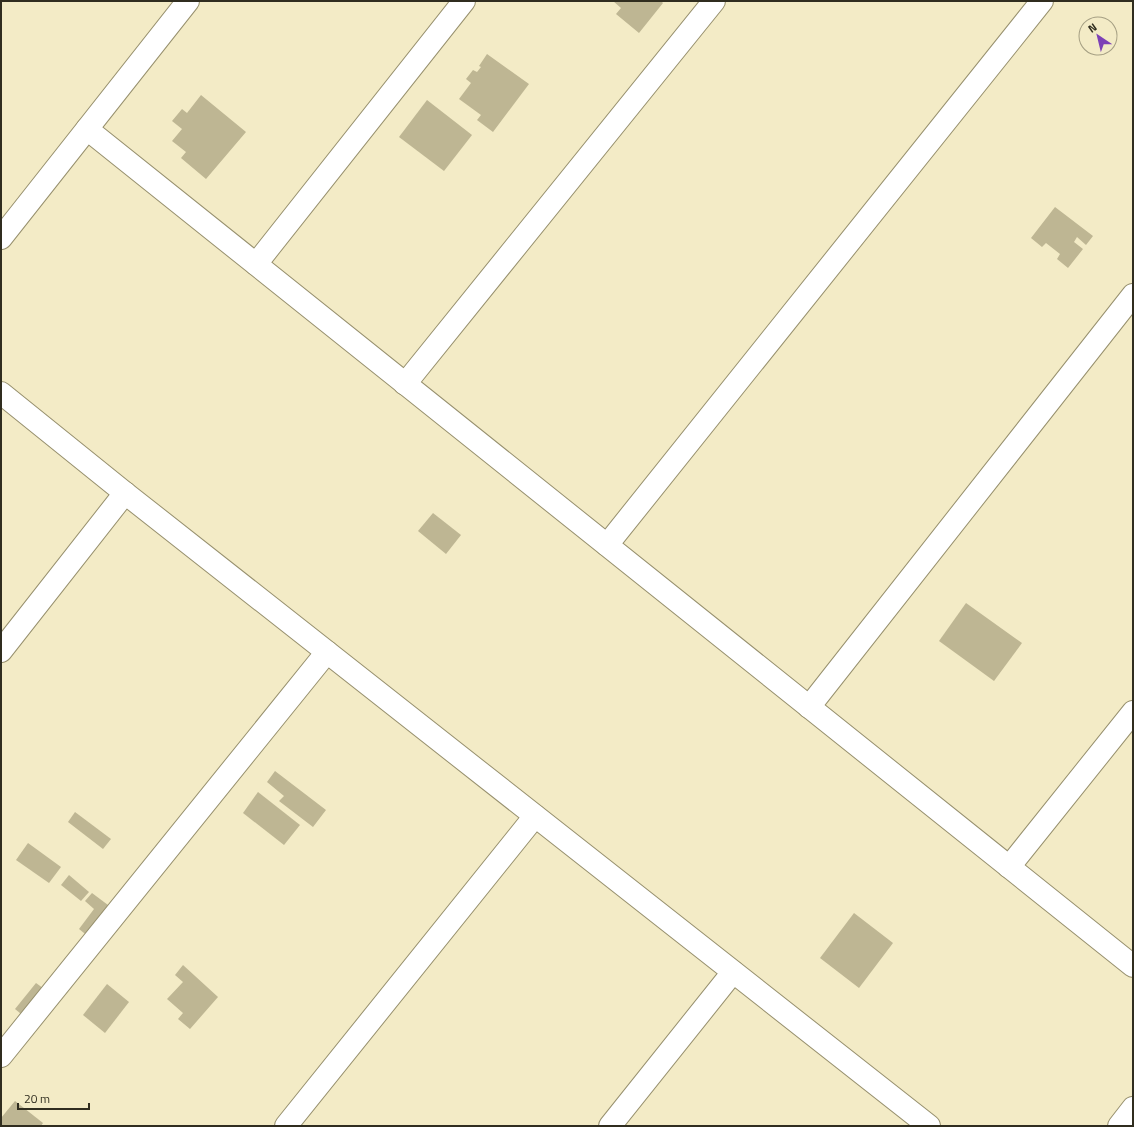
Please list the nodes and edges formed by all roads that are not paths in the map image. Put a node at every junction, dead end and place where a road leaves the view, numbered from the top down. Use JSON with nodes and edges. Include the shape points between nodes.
{"nodes":[{"id":1,"x":188,"y":1,"type":"edge"},
{"id":2,"x":464,"y":1,"type":"edge"},
{"id":3,"x":714,"y":1,"type":"edge"},
{"id":4,"x":1042,"y":1,"type":"edge"},
{"id":5,"x":87,"y":129,"type":"junction"},
{"id":6,"x":1,"y":238,"type":"edge"},
{"id":7,"x":256,"y":264,"type":"junction"},
{"id":8,"x":1133,"y":295,"type":"edge"},
{"id":9,"x":405,"y":384,"type":"junction"},
{"id":10,"x":1,"y":393,"type":"edge"},
{"id":11,"x":125,"y":493,"type":"junction"},
{"id":12,"x":607,"y":545,"type":"junction"},
{"id":13,"x":1,"y":651,"type":"edge"},
{"id":14,"x":327,"y":652,"type":"junction"},
{"id":15,"x":809,"y":707,"type":"junction"},
{"id":16,"x":1133,"y":712,"type":"edge"},
{"id":17,"x":536,"y":816,"type":"junction"},
{"id":18,"x":1009,"y":867,"type":"junction"},
{"id":19,"x":1133,"y":966,"type":"edge"},
{"id":20,"x":733,"y":972,"type":"junction"},
{"id":21,"x":1,"y":1056,"type":"edge"},
{"id":22,"x":1133,"y":1108,"type":"edge"},
{"id":23,"x":286,"y":1126,"type":"edge"},
{"id":24,"x":610,"y":1126,"type":"edge"},
{"id":25,"x":929,"y":1126,"type":"edge"},
{"id":26,"x":1119,"y":1126,"type":"edge"}],
"edges":[{"from":1,"to":5,"type":"street"},
{"from":2,"to":7,"type":"street"},
{"from":3,"to":9,"type":"street"},
{"from":4,"to":12,"type":"street"},
{"from":5,"to":6,"type":"street"},
{"from":5,"to":7,"type":"street"},
{"from":7,"to":9,"type":"street"},
{"from":8,"to":15,"type":"street"},
{"from":9,"to":12,"type":"street"},
{"from":10,"to":11,"type":"street"},
{"from":11,"to":13,"type":"street"},
{"from":11,"to":14,"type":"street"},
{"from":12,"to":15,"type":"street"},
{"from":14,"to":17,"type":"street"},
{"from":14,"to":21,"type":"street"},
{"from":15,"to":18,"type":"street"},
{"from":16,"to":18,"type":"street"},
{"from":17,"to":20,"type":"street"},
{"from":17,"to":23,"type":"street"},
{"from":18,"to":19,"type":"street"},
{"from":20,"to":24,"type":"street"},
{"from":20,"to":25,"type":"street"},
{"from":22,"to":26,"type":"street"}]}
